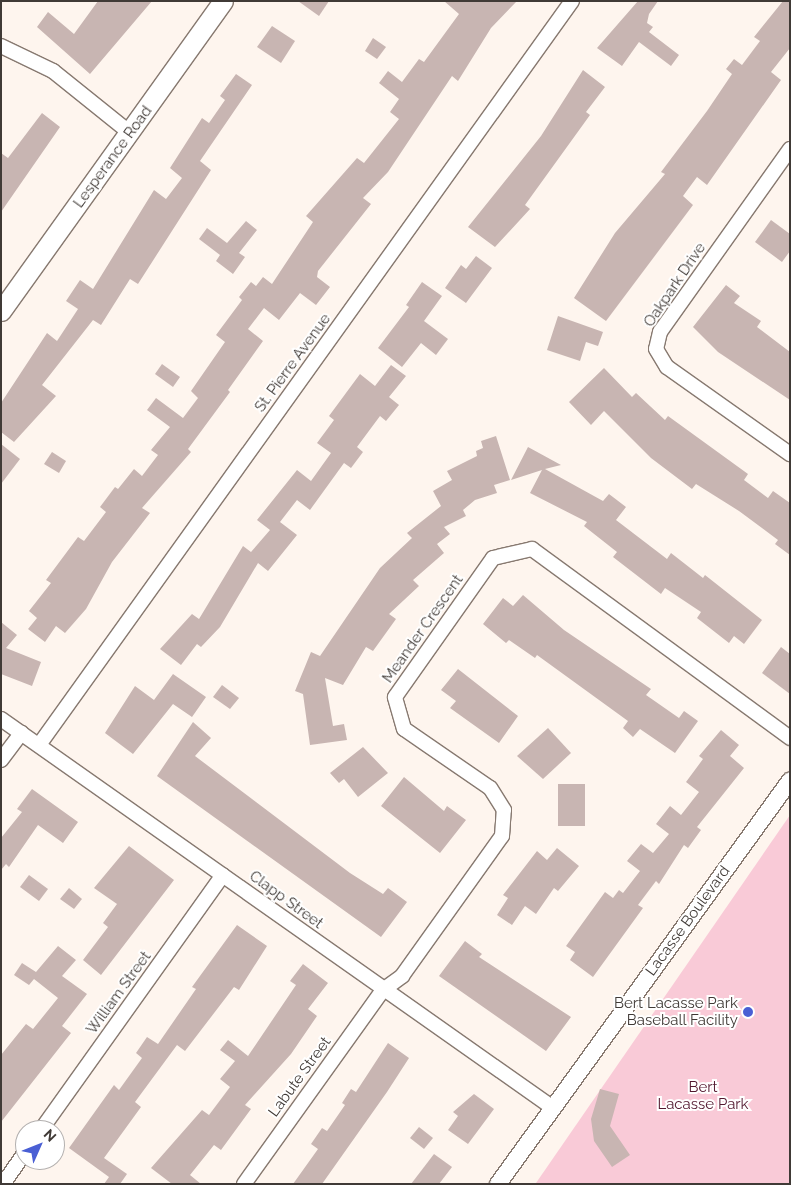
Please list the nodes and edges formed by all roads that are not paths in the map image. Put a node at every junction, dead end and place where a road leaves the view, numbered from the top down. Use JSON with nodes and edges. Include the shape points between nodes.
{"nodes":[{"id":1,"x":224,"y":1,"type":"edge"},
{"id":2,"x":572,"y":1,"type":"edge"},
{"id":3,"x":1,"y":46,"type":"edge"},
{"id":4,"x":130,"y":133,"type":"junction"},
{"id":5,"x":790,"y":149,"type":"edge"},
{"id":6,"x":785,"y":165,"type":"edge"},
{"id":7,"x":1,"y":311,"type":"edge"},
{"id":8,"x":790,"y":454,"type":"edge"},
{"id":9,"x":1,"y":719,"type":"edge"},
{"id":10,"x":21,"y":733,"type":"junction"},
{"id":11,"x":790,"y":738,"type":"edge"},
{"id":12,"x":39,"y":745,"type":"junction"},
{"id":13,"x":1,"y":760,"type":"edge"},
{"id":14,"x":790,"y":780,"type":"edge"},
{"id":15,"x":224,"y":875,"type":"junction"},
{"id":16,"x":383,"y":990,"type":"junction"},
{"id":17,"x":553,"y":1108,"type":"junction"},
{"id":18,"x":48,"y":1120,"type":"edge"},
{"id":19,"x":15,"y":1167,"type":"edge"},
{"id":20,"x":3,"y":1184,"type":"edge"},
{"id":21,"x":244,"y":1184,"type":"edge"},
{"id":22,"x":498,"y":1184,"type":"edge"}],
"edges":[{"from":1,"to":4,"type":"main road","name":"Lesperance Road"},
{"from":2,"to":12,"type":"street","name":"St. Pierre Avenue"},
{"from":3,"to":4,"type":"street","via":[[53,71]]},
{"from":4,"to":7,"type":"main road","name":"Lesperance Road"},
{"from":5,"to":6,"type":"street","name":"Oakpark Drive"},
{"from":6,"to":8,"type":"street","name":"Oakpark Drive","via":[[660,332],[656,349],[667,367]]},
{"from":9,"to":10,"type":"street","name":"Clapp Street"},
{"from":10,"to":12,"type":"street","name":"Clapp Street"},
{"from":10,"to":13,"type":"street"},
{"from":11,"to":16,"type":"street","name":"Meander Crescent","via":[[532,549],[493,558],[395,697],[404,729],[490,788],[504,810],[502,836],[402,976]]},
{"from":12,"to":15,"type":"street","name":"Clapp Street"},
{"from":14,"to":17,"type":"street","name":"Lacasse Boulevard"},
{"from":15,"to":16,"type":"street","name":"Clapp Street"},
{"from":15,"to":18,"type":"street","name":"William Street"},
{"from":16,"to":17,"type":"street","name":"Clapp Street"},
{"from":16,"to":21,"type":"street","name":"Labute Street"},
{"from":17,"to":22,"type":"street","name":"Lacasse Boulevard"},
{"from":19,"to":20,"type":"street"}]}
